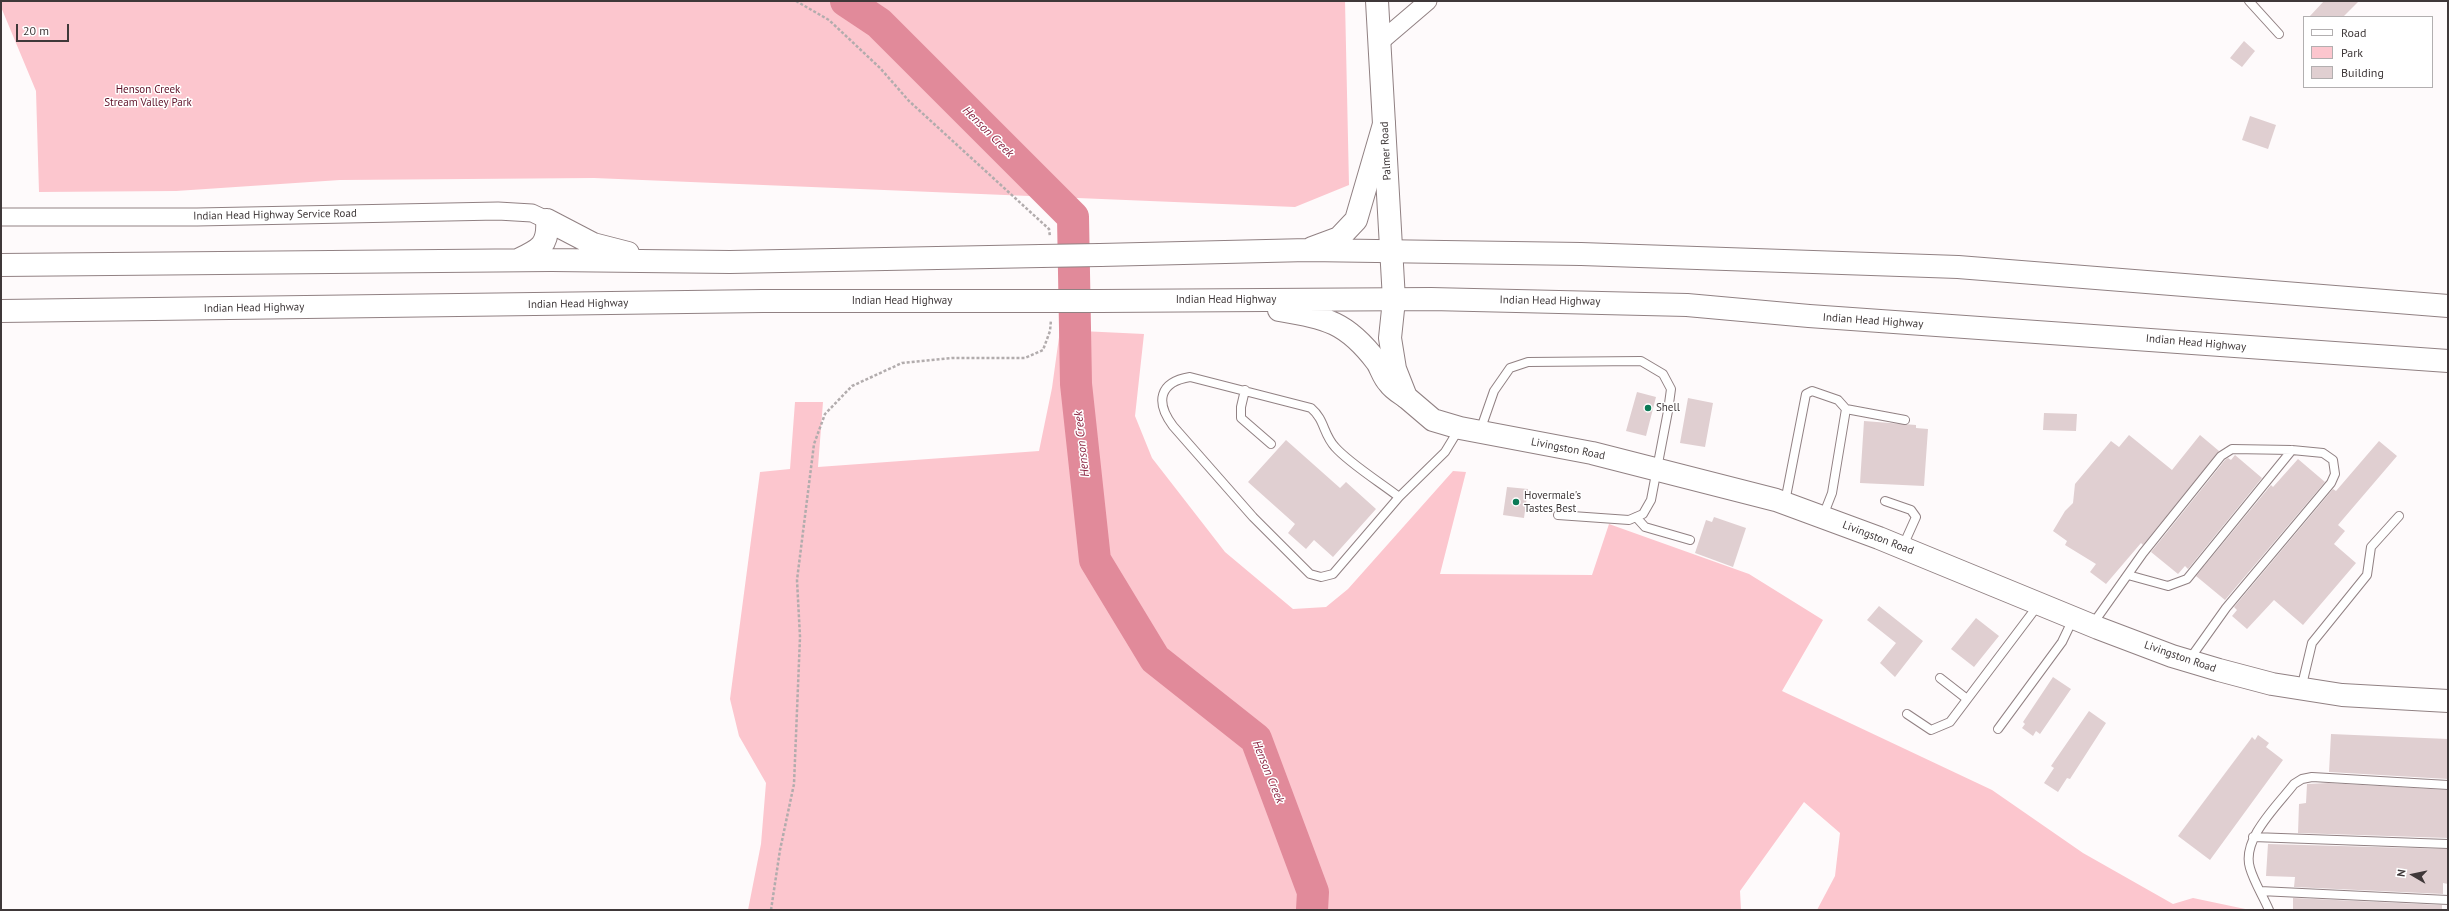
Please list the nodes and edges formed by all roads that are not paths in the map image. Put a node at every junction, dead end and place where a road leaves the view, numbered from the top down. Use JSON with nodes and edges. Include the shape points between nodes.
{"nodes":[{"id":1,"x":1377,"y":1,"type":"edge"},
{"id":2,"x":1428,"y":1,"type":"edge"},
{"id":3,"x":2249,"y":1,"type":"edge"},
{"id":4,"x":2279,"y":34,"type":"dead end"},
{"id":5,"x":1380,"y":42,"type":"junction"},
{"id":6,"x":1384,"y":124,"type":"junction"},
{"id":7,"x":1,"y":217,"type":"edge"},
{"id":8,"x":547,"y":220,"type":"junction"},
{"id":9,"x":1308,"y":250,"type":"junction"},
{"id":10,"x":1392,"y":253,"type":"junction"},
{"id":11,"x":518,"y":260,"type":"junction"},
{"id":12,"x":658,"y":261,"type":"junction"},
{"id":13,"x":1,"y":265,"type":"edge"},
{"id":14,"x":1221,"y":300,"type":"junction"},
{"id":15,"x":1394,"y":300,"type":"junction"},
{"id":16,"x":2448,"y":306,"type":"edge"},
{"id":17,"x":1,"y":311,"type":"edge"},
{"id":18,"x":2448,"y":361,"type":"edge"},
{"id":19,"x":1245,"y":390,"type":"junction"},
{"id":20,"x":1406,"y":397,"type":"junction"},
{"id":21,"x":1846,"y":409,"type":"junction"},
{"id":22,"x":1905,"y":420,"type":"dead end"},
{"id":23,"x":1470,"y":430,"type":"junction"},
{"id":24,"x":1271,"y":444,"type":"dead end"},
{"id":25,"x":2292,"y":450,"type":"junction"},
{"id":26,"x":1656,"y":469,"type":"junction"},
{"id":27,"x":1399,"y":497,"type":"junction"},
{"id":28,"x":1885,"y":501,"type":"dead end"},
{"id":29,"x":1785,"y":504,"type":"junction"},
{"id":30,"x":1558,"y":515,"type":"dead end"},
{"id":31,"x":2399,"y":516,"type":"dead end"},
{"id":32,"x":1636,"y":517,"type":"junction"},
{"id":33,"x":1823,"y":517,"type":"junction"},
{"id":34,"x":1690,"y":540,"type":"dead end"},
{"id":35,"x":1902,"y":547,"type":"junction"},
{"id":36,"x":2128,"y":575,"type":"junction"},
{"id":37,"x":2040,"y":604,"type":"junction"},
{"id":38,"x":2083,"y":621,"type":"junction"},
{"id":39,"x":2188,"y":661,"type":"junction"},
{"id":40,"x":1940,"y":678,"type":"dead end"},
{"id":41,"x":2301,"y":689,"type":"junction"},
{"id":42,"x":1967,"y":699,"type":"junction"},
{"id":43,"x":2448,"y":701,"type":"edge"},
{"id":44,"x":1907,"y":714,"type":"dead end"},
{"id":45,"x":1998,"y":729,"type":"dead end"},
{"id":46,"x":2448,"y":785,"type":"edge"},
{"id":47,"x":2253,"y":837,"type":"junction"},
{"id":48,"x":2448,"y":844,"type":"edge"},
{"id":49,"x":2260,"y":891,"type":"junction"},
{"id":50,"x":2448,"y":900,"type":"edge"},
{"id":51,"x":2269,"y":910,"type":"edge"}],
"edges":[{"from":1,"to":5,"type":"main road","name":"Palmer Road"},
{"from":2,"to":5,"type":"street"},
{"from":3,"to":4,"type":"lane"},
{"from":5,"to":6,"type":"main road","name":"Palmer Road"},
{"from":6,"to":9,"type":"main road","via":[[1356,220],[1339,238]]},
{"from":6,"to":10,"type":"main road","name":"Palmer Road"},
{"from":7,"to":8,"type":"street","name":"Indian Head Highway Service Road","via":[[197,217],[498,211],[532,213]]},
{"from":8,"to":11,"type":"main road","via":[[548,232],[543,244]]},
{"from":8,"to":12,"type":"main road","via":[[593,244]]},
{"from":9,"to":10,"type":"main road"},
{"from":9,"to":12,"type":"main road","bridge":true,"via":[[1100,255],[1046,248],[738,262]]},
{"from":10,"to":15,"type":"main road","name":"Palmer Road"},
{"from":10,"to":16,"type":"main road","via":[[1581,254],[1958,267]]},
{"from":11,"to":12,"type":"main road"},
{"from":11,"to":13,"type":"main road"},
{"from":14,"to":15,"type":"main road","name":"Indian Head Highway"},
{"from":14,"to":17,"type":"main road","name":"Indian Head Highway","bridge":true,"via":[[1099,301],[1046,308],[763,301]]},
{"from":14,"to":20,"type":"main road","via":[[1320,317],[1338,324],[1359,341],[1378,363],[1388,383]]},
{"from":15,"to":18,"type":"main road","name":"Indian Head Highway","via":[[1533,300],[1687,305],[1809,316]]},
{"from":15,"to":20,"type":"main road","name":"Livingston Road","via":[[1390,338],[1395,369]]},
{"from":19,"to":24,"type":"lane","via":[[1241,418]]},
{"from":19,"to":27,"type":"lane","via":[[1311,408],[1320,416],[1325,433],[1335,447]]},
{"from":19,"to":27,"type":"lane","via":[[1190,377],[1176,379],[1166,387],[1161,401],[1164,414],[1253,517],[1310,574],[1321,577],[1333,574]]},
{"from":20,"to":23,"type":"main road","name":"Livingston Road","via":[[1433,420]]},
{"from":21,"to":22,"type":"lane"},
{"from":21,"to":29,"type":"lane","via":[[1838,400],[1812,391],[1806,394]]},
{"from":21,"to":33,"type":"lane","via":[[1832,493]]},
{"from":23,"to":26,"type":"main road","name":"Livingston Road"},
{"from":23,"to":26,"type":"lane","via":[[1510,368],[1528,362],[1641,361],[1663,374],[1671,389]]},
{"from":23,"to":27,"type":"lane"},
{"from":25,"to":36,"type":"lane","via":[[2232,449],[2221,456]]},
{"from":25,"to":36,"type":"lane","via":[[2187,579],[2168,586]]},
{"from":25,"to":39,"type":"lane","via":[[2322,453],[2334,460],[2335,474],[2331,483],[2226,608]]},
{"from":26,"to":29,"type":"main road","name":"Livingston Road"},
{"from":26,"to":32,"type":"lane","via":[[1651,500],[1643,514]]},
{"from":28,"to":35,"type":"lane","via":[[1911,510],[1916,517]]},
{"from":29,"to":33,"type":"main road","name":"Livingston Road"},
{"from":30,"to":32,"type":"lane","via":[[1629,520]]},
{"from":31,"to":41,"type":"lane","via":[[2371,547],[2367,574],[2312,643]]},
{"from":32,"to":34,"type":"lane","via":[[1645,527]]},
{"from":33,"to":35,"type":"main road","name":"Livingston Road"},
{"from":35,"to":37,"type":"main road","name":"Livingston Road"},
{"from":36,"to":38,"type":"lane"},
{"from":37,"to":38,"type":"main road","name":"Livingston Road"},
{"from":37,"to":42,"type":"lane"},
{"from":38,"to":39,"type":"main road","name":"Livingston Road"},
{"from":38,"to":45,"type":"lane","via":[[2062,642]]},
{"from":39,"to":41,"type":"main road","name":"Livingston Road","via":[[2272,684]]},
{"from":40,"to":42,"type":"lane"},
{"from":41,"to":43,"type":"main road","name":"Livingston Road","via":[[2342,695]]},
{"from":42,"to":44,"type":"lane","via":[[1950,722],[1931,730]]},
{"from":46,"to":47,"type":"lane","via":[[2312,777],[2302,779],[2294,784]]},
{"from":47,"to":48,"type":"lane"},
{"from":47,"to":49,"type":"lane","via":[[2249,850],[2249,867]]},
{"from":49,"to":50,"type":"lane"},
{"from":49,"to":51,"type":"lane"}]}
